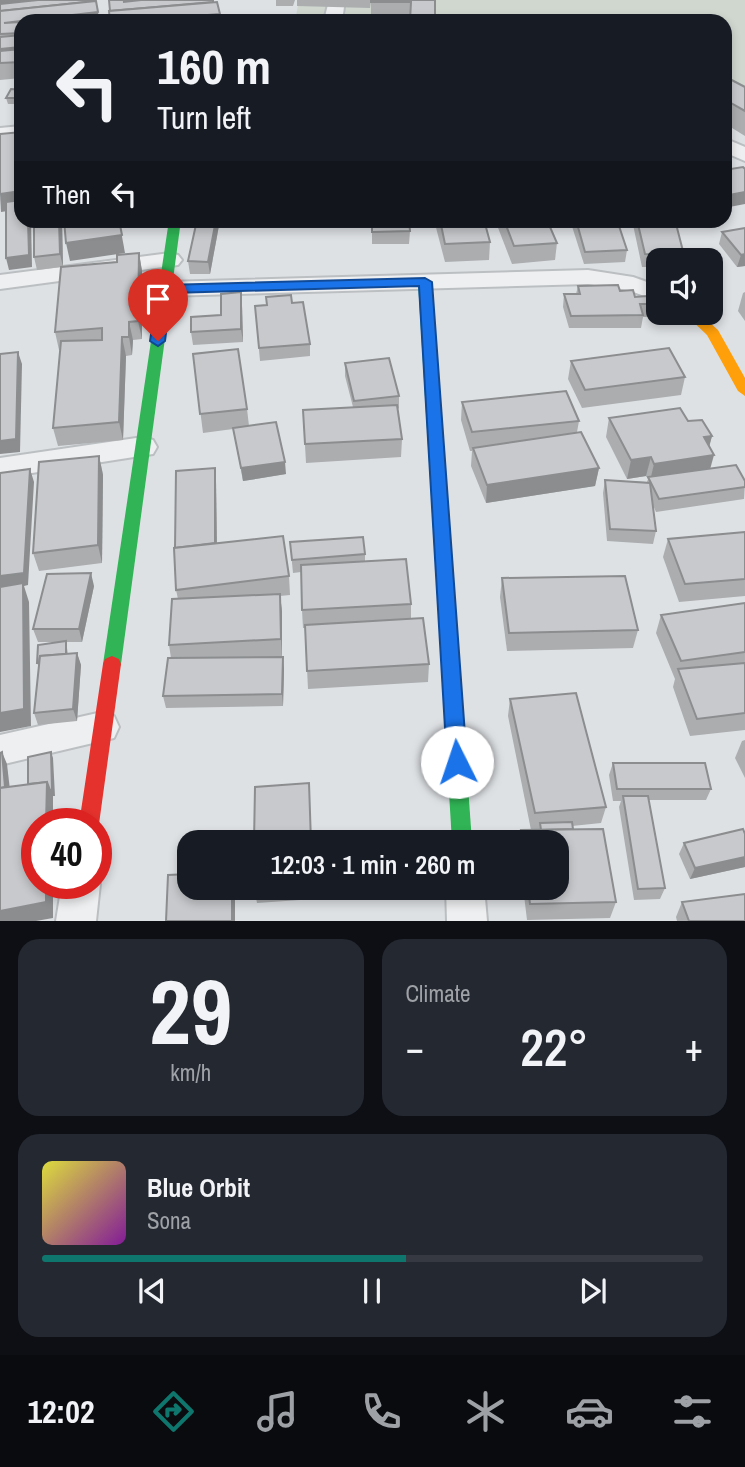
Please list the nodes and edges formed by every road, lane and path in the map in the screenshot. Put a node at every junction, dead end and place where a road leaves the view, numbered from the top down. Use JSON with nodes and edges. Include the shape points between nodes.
{"nodes":[{"id":1,"x":174,"y":228,"type":"edge"},
{"id":2,"x":170,"y":260,"type":"junction"},
{"id":3,"x":0,"y":282,"type":"edge"},
{"id":4,"x":425,"y":282,"type":"junction"},
{"id":5,"x":165,"y":289,"type":"junction"},
{"id":6,"x":646,"y":289,"type":"edge"},
{"id":7,"x":704,"y":325,"type":"edge"},
{"id":8,"x":745,"y":391,"type":"edge"},
{"id":9,"x":143,"y":447,"type":"junction"},
{"id":10,"x":0,"y":468,"type":"edge"},
{"id":11,"x":102,"y":727,"type":"junction"},
{"id":12,"x":0,"y":750,"type":"edge"},
{"id":13,"x":91,"y":808,"type":"edge"},
{"id":14,"x":461,"y":830,"type":"edge"},
{"id":15,"x":78,"y":899,"type":"edge"},
{"id":16,"x":466,"y":900,"type":"edge"},
{"id":17,"x":76,"y":921,"type":"edge"},
{"id":18,"x":467,"y":921,"type":"edge"}],
"edges":[{"from":1,"to":2,"type":"street"},
{"from":2,"to":3,"type":"street"},
{"from":2,"to":5,"type":"street"},
{"from":4,"to":5,"type":"street"},
{"from":4,"to":6,"type":"street","via":[[588,277]]},
{"from":4,"to":14,"type":"street"},
{"from":5,"to":9,"type":"street"},
{"from":7,"to":8,"type":"street"},
{"from":9,"to":10,"type":"street"},
{"from":9,"to":11,"type":"street"},
{"from":11,"to":12,"type":"street"},
{"from":11,"to":13,"type":"street"},
{"from":15,"to":17,"type":"street"},
{"from":16,"to":18,"type":"street"}]}
